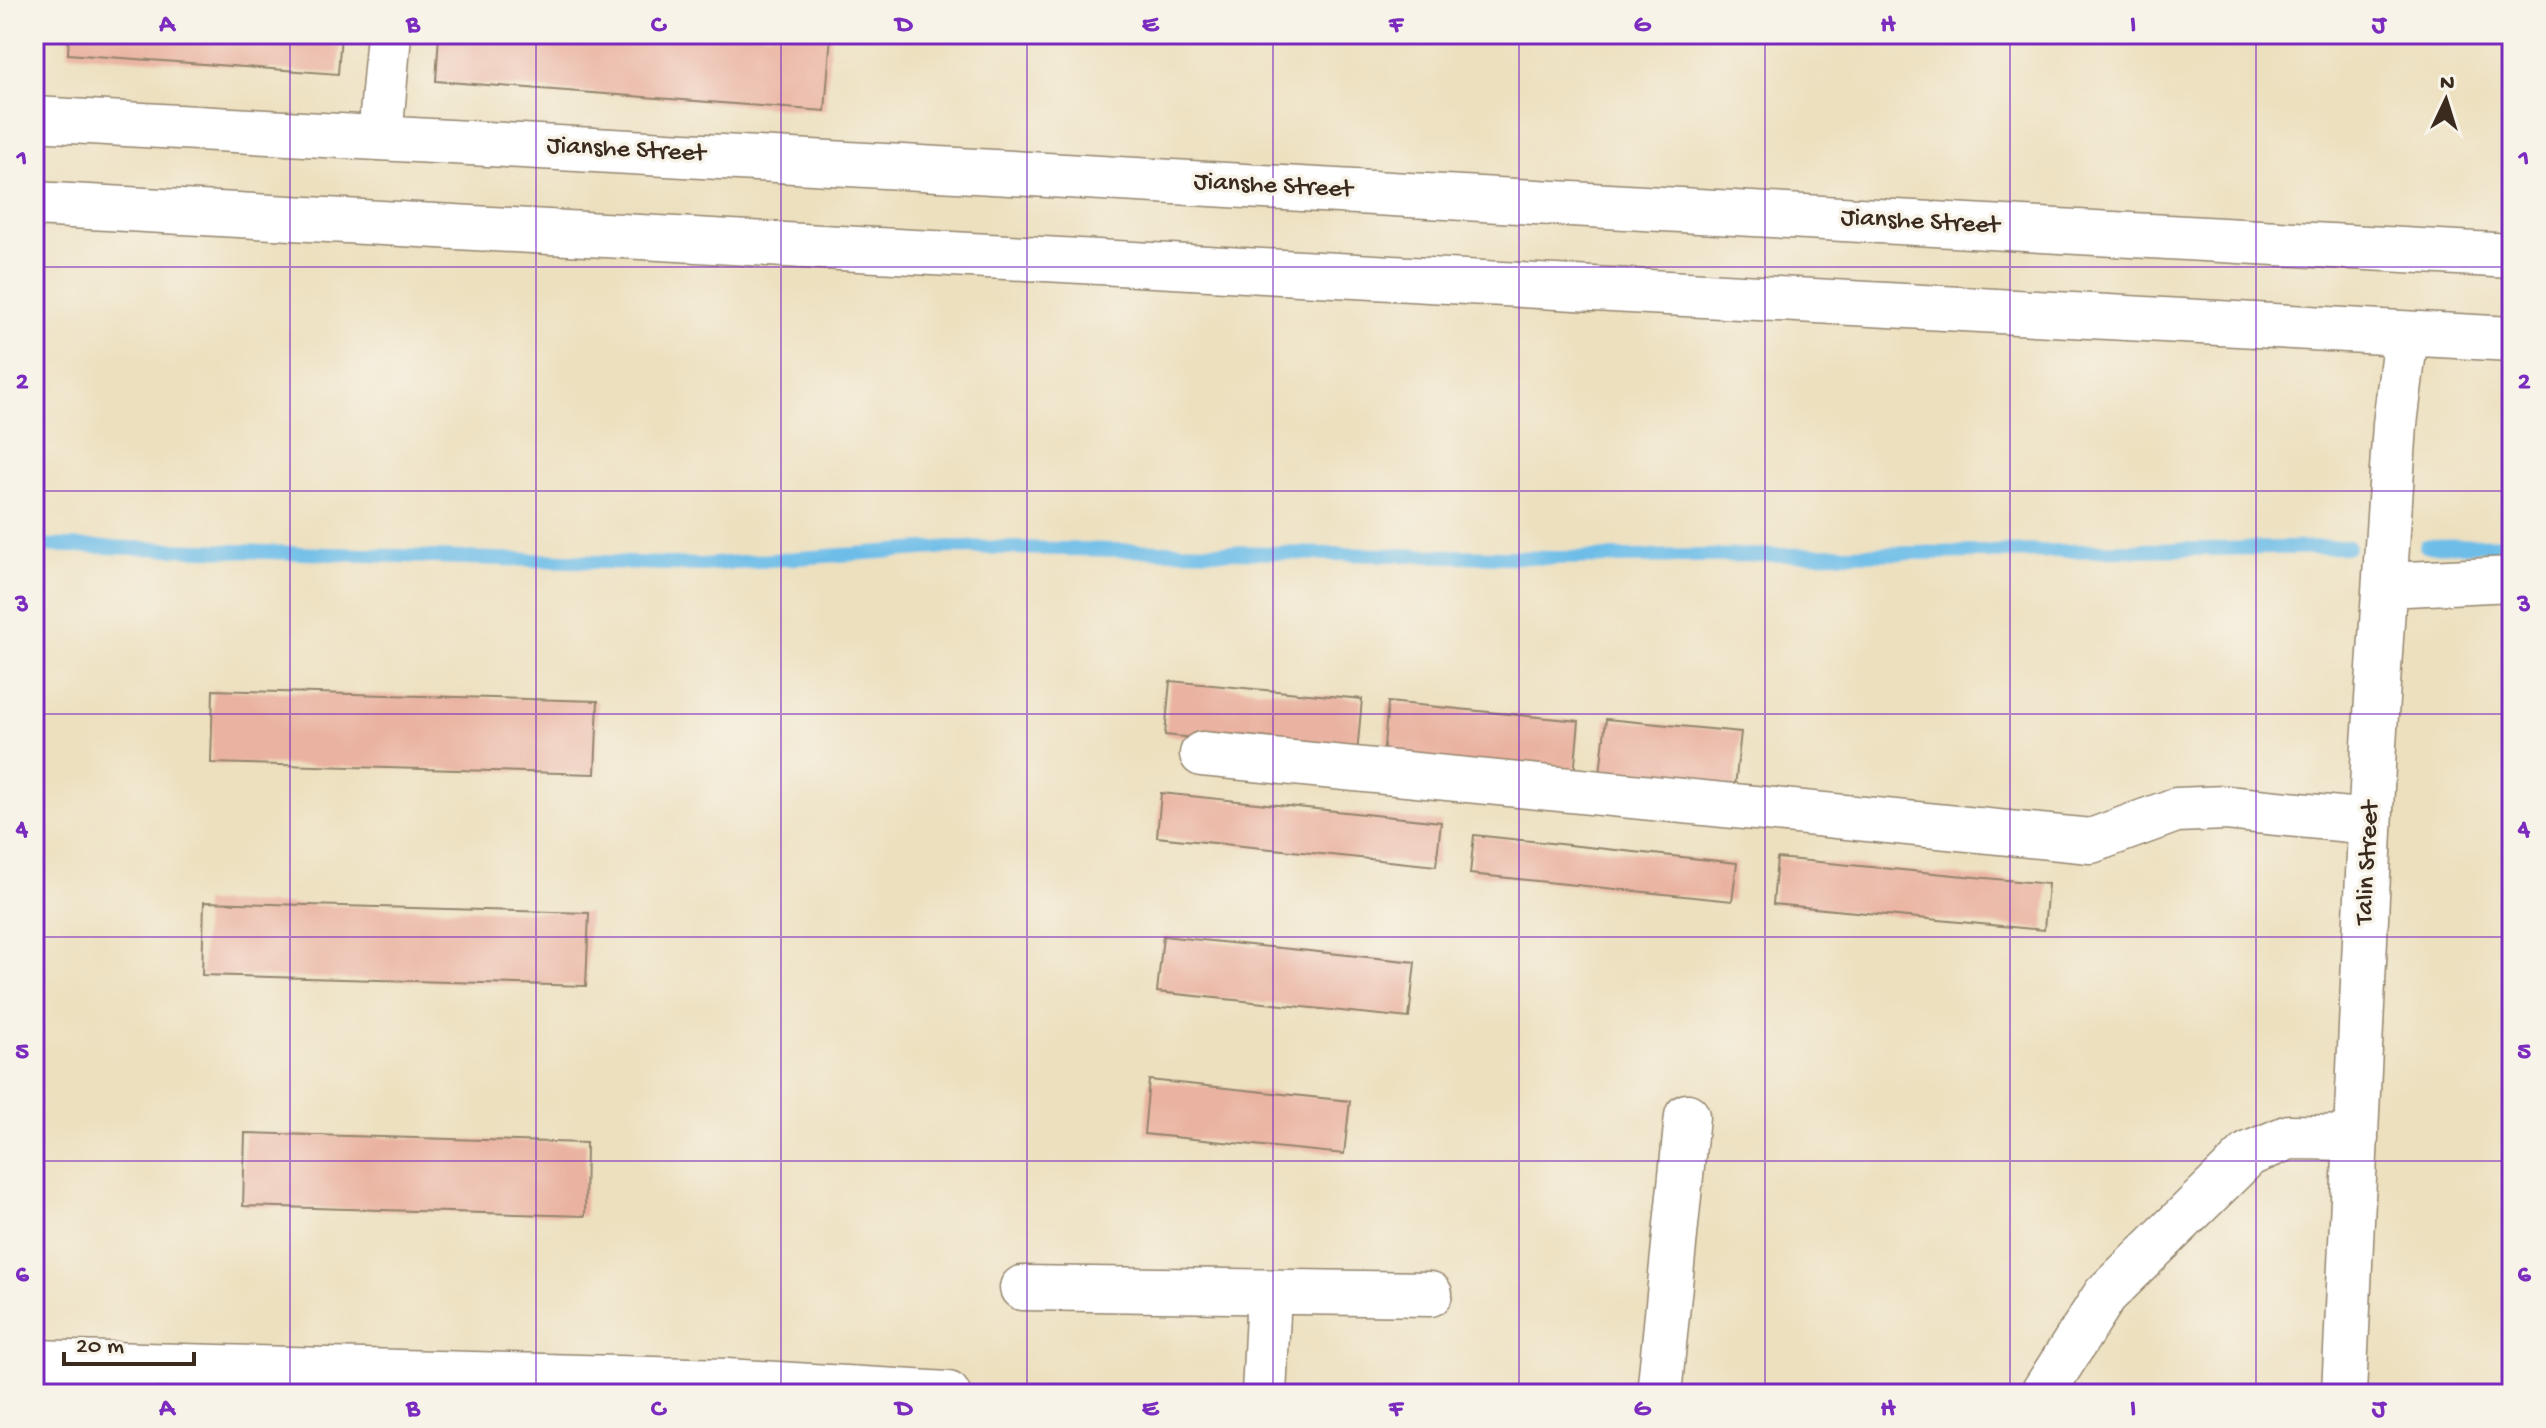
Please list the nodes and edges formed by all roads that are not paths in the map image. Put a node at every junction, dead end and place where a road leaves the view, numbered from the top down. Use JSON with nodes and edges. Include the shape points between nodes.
{"nodes":[{"id":1,"x":389,"y":34,"type":"edge"},
{"id":2,"x":34,"y":119,"type":"edge"},
{"id":3,"x":380,"y":138,"type":"junction"},
{"id":4,"x":34,"y":204,"type":"edge"},
{"id":5,"x":2512,"y":256,"type":"edge"},
{"id":6,"x":2406,"y":334,"type":"junction"},
{"id":7,"x":2512,"y":339,"type":"edge"},
{"id":8,"x":2512,"y":579,"type":"edge"},
{"id":9,"x":2385,"y":585,"type":"junction"},
{"id":10,"x":1202,"y":754,"type":"dead end"},
{"id":11,"x":2370,"y":822,"type":"junction"},
{"id":12,"x":1687,"y":1116,"type":"dead end"},
{"id":13,"x":2356,"y":1138,"type":"junction"},
{"id":14,"x":1022,"y":1288,"type":"dead end"},
{"id":15,"x":1269,"y":1293,"type":"junction"},
{"id":16,"x":1430,"y":1294,"type":"dead end"},
{"id":17,"x":34,"y":1362,"type":"edge"},
{"id":18,"x":948,"y":1394,"type":"edge"},
{"id":19,"x":1264,"y":1394,"type":"edge"},
{"id":20,"x":1659,"y":1394,"type":"edge"},
{"id":21,"x":2042,"y":1394,"type":"edge"},
{"id":22,"x":2344,"y":1394,"type":"edge"}],
"edges":[{"from":1,"to":3,"type":"street"},
{"from":2,"to":3,"type":"street","name":"Jianshe Street"},
{"from":3,"to":5,"type":"street","name":"Jianshe Street"},
{"from":4,"to":6,"type":"street"},
{"from":6,"to":7,"type":"street"},
{"from":6,"to":9,"type":"street","name":"Talin Street"},
{"from":8,"to":9,"type":"street"},
{"from":9,"to":11,"type":"street","name":"Talin Street"},
{"from":10,"to":11,"type":"street","via":[[2091,841],[2176,810],[2226,808]]},
{"from":11,"to":13,"type":"street","name":"Talin Street"},
{"from":12,"to":20,"type":"street"},
{"from":13,"to":21,"type":"street","via":[[2289,1137],[2249,1154],[2105,1295]]},
{"from":13,"to":22,"type":"street","name":"Talin Street"},
{"from":14,"to":15,"type":"street"},
{"from":15,"to":16,"type":"street"},
{"from":15,"to":19,"type":"street"},
{"from":17,"to":18,"type":"street","via":[[726,1381]]}]}
